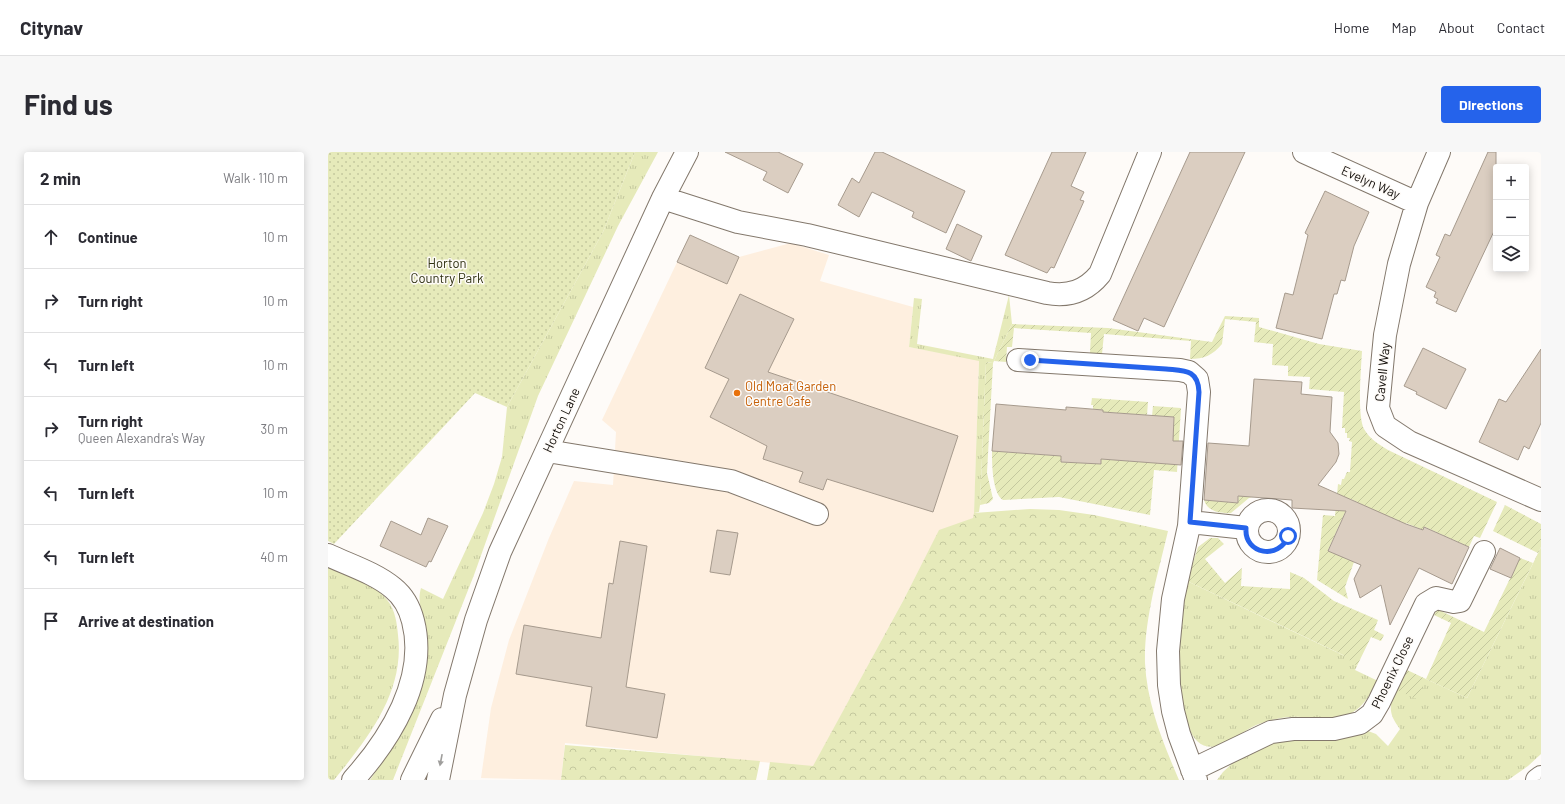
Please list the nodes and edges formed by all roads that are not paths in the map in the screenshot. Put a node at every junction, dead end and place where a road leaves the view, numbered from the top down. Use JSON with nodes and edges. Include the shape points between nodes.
{"nodes":[{"id":1,"x":687,"y":152,"type":"edge"},
{"id":2,"x":1150,"y":152,"type":"edge"},
{"id":3,"x":1304,"y":152,"type":"edge"},
{"id":4,"x":1439,"y":152,"type":"edge"},
{"id":5,"x":663,"y":198,"type":"junction"},
{"id":6,"x":1417,"y":203,"type":"junction"},
{"id":7,"x":1018,"y":360,"type":"dead end"},
{"id":8,"x":547,"y":451,"type":"junction"},
{"id":9,"x":1541,"y":500,"type":"edge"},
{"id":10,"x":818,"y":514,"type":"dead end"},
{"id":11,"x":1190,"y":522,"type":"junction"},
{"id":12,"x":1246,"y":528,"type":"dead end"},
{"id":13,"x":1484,"y":552,"type":"dead end"},
{"id":14,"x":328,"y":555,"type":"edge"},
{"id":15,"x":455,"y":695,"type":"junction"},
{"id":16,"x":1194,"y":775,"type":"edge"},
{"id":17,"x":1541,"y":777,"type":"edge"},
{"id":18,"x":353,"y":780,"type":"edge"},
{"id":19,"x":412,"y":780,"type":"edge"},
{"id":20,"x":438,"y":780,"type":"edge"},
{"id":21,"x":1538,"y":780,"type":"edge"}],
"edges":[{"from":1,"to":5,"type":"street","name":"Horton Lane"},
{"from":2,"to":5,"type":"street","via":[[1100,274],[1090,285],[1070,294],[1047,293],[807,235],[738,222]]},
{"from":3,"to":6,"type":"street","name":"Evelyn Way"},
{"from":4,"to":6,"type":"street","name":"Cavell Way"},
{"from":5,"to":8,"type":"street","name":"Horton Lane"},
{"from":6,"to":9,"type":"street","name":"Cavell Way","via":[[1399,264],[1385,335],[1378,408],[1385,426],[1408,442]]},
{"from":7,"to":11,"type":"street","via":[[1184,370],[1197,379],[1199,392]]},
{"from":8,"to":10,"type":"street","via":[[731,480]]},
{"from":8,"to":15,"type":"street","name":"Horton Lane","via":[[500,552],[476,620]]},
{"from":11,"to":12,"type":"street"},
{"from":11,"to":16,"type":"street","via":[[1171,612],[1168,664],[1176,723]]},
{"from":13,"to":16,"type":"street","name":"Phoenix Close","via":[[1460,601],[1436,598],[1426,604],[1379,702],[1366,720],[1343,728],[1271,732]]},
{"from":14,"to":18,"type":"street","via":[[394,588],[405,601],[416,630],[416,666],[404,702],[386,736]]},
{"from":15,"to":19,"type":"street","name":"Horton Lane"},
{"from":15,"to":20,"type":"street","name":"Horton Lane","one_way":true},
{"from":17,"to":21,"type":"street"}]}
